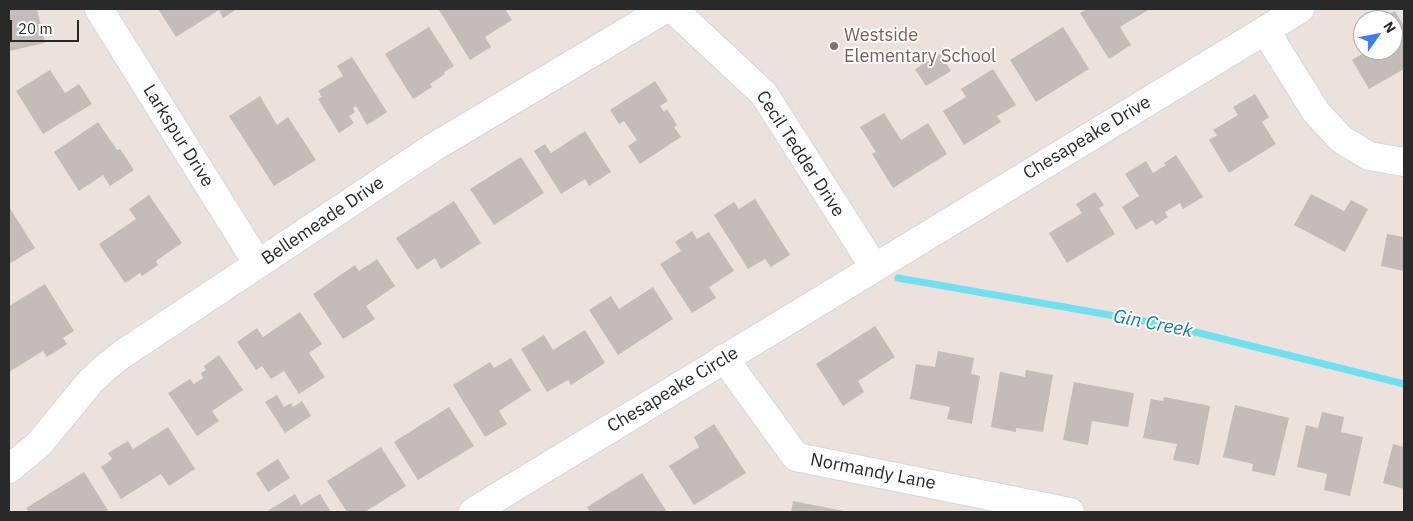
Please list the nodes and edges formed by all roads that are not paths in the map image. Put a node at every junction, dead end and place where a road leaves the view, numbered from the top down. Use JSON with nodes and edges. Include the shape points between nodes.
{"nodes":[{"id":1,"x":98,"y":9,"type":"edge"},
{"id":2,"x":665,"y":9,"type":"edge"},
{"id":3,"x":673,"y":9,"type":"edge"},
{"id":4,"x":1300,"y":9,"type":"edge"},
{"id":5,"x":1265,"y":30,"type":"junction"},
{"id":6,"x":1404,"y":162,"type":"edge"},
{"id":7,"x":258,"y":264,"type":"junction"},
{"id":8,"x":874,"y":267,"type":"junction"},
{"id":9,"x":724,"y":358,"type":"junction"},
{"id":10,"x":9,"y":469,"type":"edge"},
{"id":11,"x":473,"y":512,"type":"edge"},
{"id":12,"x":1070,"y":512,"type":"edge"}],
"edges":[{"from":1,"to":7,"type":"street","name":"Larkspur Drive"},
{"from":2,"to":7,"type":"street","name":"Bellemeade Drive","via":[[434,147]]},
{"from":3,"to":8,"type":"street","name":"Cecil Tedder Drive","via":[[764,94]]},
{"from":4,"to":5,"type":"street","name":"Chesapeake Drive"},
{"from":5,"to":6,"type":"street","via":[[1316,112],[1341,139],[1369,156]]},
{"from":5,"to":8,"type":"street","name":"Chesapeake Drive"},
{"from":7,"to":10,"type":"street","name":"Bellemeade Drive","via":[[113,361],[84,388],[39,444]]},
{"from":8,"to":9,"type":"street","name":"Chesapeake Circle"},
{"from":9,"to":11,"type":"street","name":"Chesapeake Circle"},
{"from":9,"to":12,"type":"street","name":"Normandy Lane","via":[[796,457]]}]}
